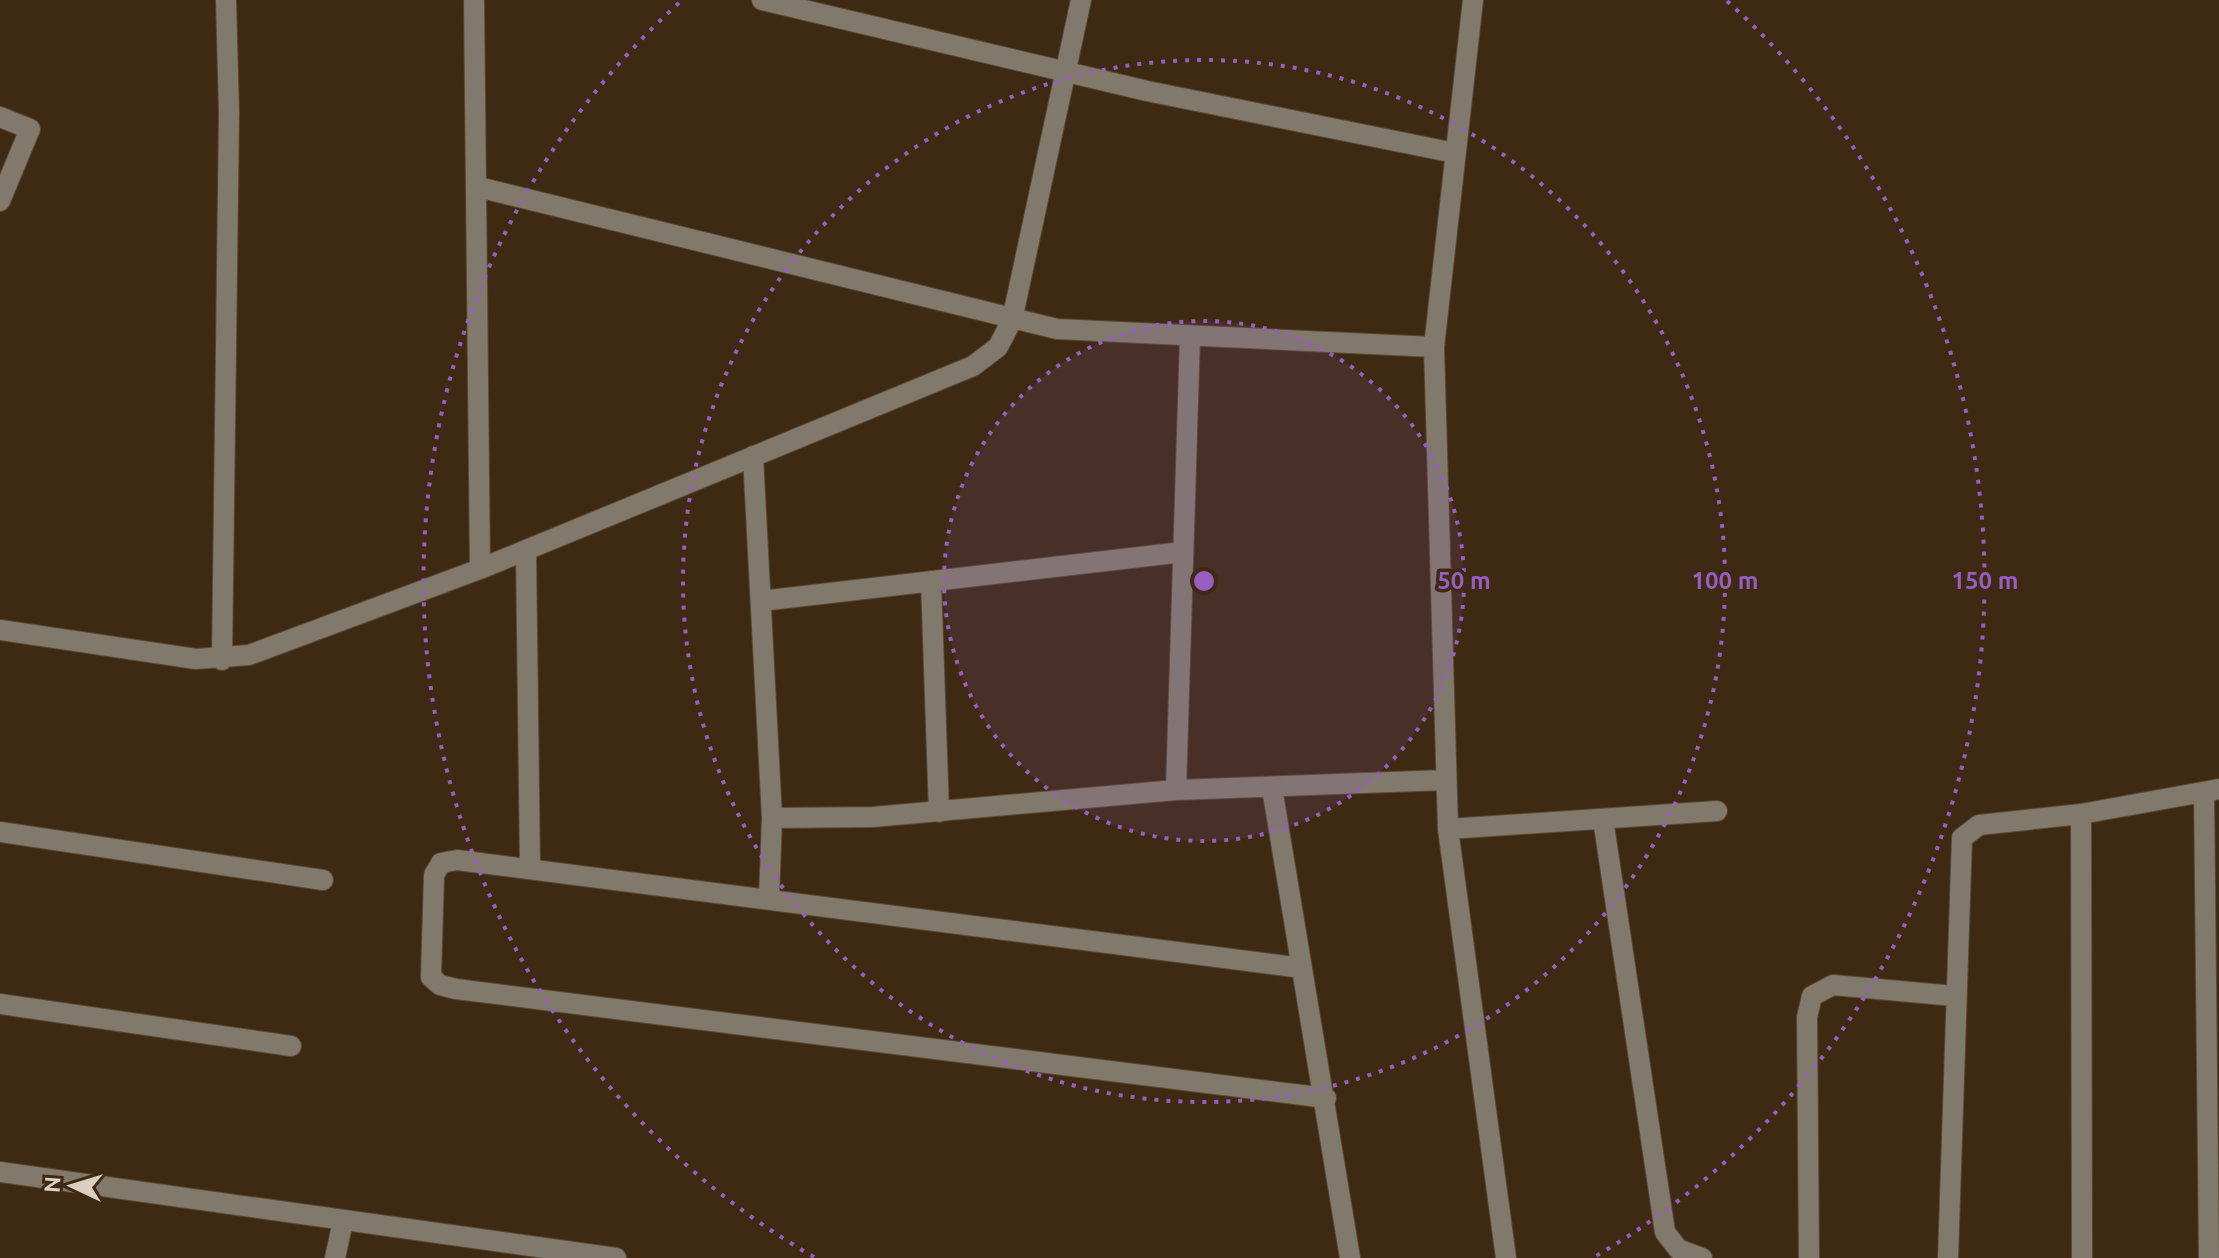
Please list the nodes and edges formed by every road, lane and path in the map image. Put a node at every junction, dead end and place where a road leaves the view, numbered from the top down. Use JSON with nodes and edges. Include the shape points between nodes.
{"nodes":[{"id":1,"x":226,"y":0,"type":"edge"},
{"id":2,"x":474,"y":0,"type":"edge"},
{"id":3,"x":762,"y":0,"type":"edge"},
{"id":4,"x":1081,"y":0,"type":"edge"},
{"id":5,"x":1473,"y":0,"type":"edge"},
{"id":6,"x":1065,"y":72,"type":"junction"},
{"id":7,"x":0,"y":117,"type":"edge"},
{"id":8,"x":1455,"y":153,"type":"junction"},
{"id":9,"x":478,"y":187,"type":"junction"},
{"id":10,"x":0,"y":201,"type":"edge"},
{"id":11,"x":1012,"y":320,"type":"junction"},
{"id":12,"x":1190,"y":336,"type":"junction"},
{"id":13,"x":1434,"y":347,"type":"junction"},
{"id":14,"x":753,"y":456,"type":"junction"},
{"id":15,"x":526,"y":550,"type":"junction"},
{"id":16,"x":1183,"y":552,"type":"junction"},
{"id":17,"x":480,"y":569,"type":"junction"},
{"id":18,"x":931,"y":581,"type":"junction"},
{"id":19,"x":761,"y":601,"type":"junction"},
{"id":20,"x":0,"y":630,"type":"edge"},
{"id":21,"x":222,"y":660,"type":"junction"},
{"id":22,"x":1445,"y":780,"type":"junction"},
{"id":23,"x":1272,"y":788,"type":"junction"},
{"id":24,"x":1176,"y":790,"type":"junction"},
{"id":25,"x":2212,"y":791,"type":"edge"},
{"id":26,"x":1717,"y":811,"type":"dead end"},
{"id":27,"x":939,"y":812,"type":"junction"},
{"id":28,"x":2081,"y":814,"type":"junction"},
{"id":29,"x":772,"y":818,"type":"junction"},
{"id":30,"x":1603,"y":819,"type":"junction"},
{"id":31,"x":1448,"y":829,"type":"junction"},
{"id":32,"x":0,"y":832,"type":"edge"},
{"id":33,"x":530,"y":869,"type":"junction"},
{"id":34,"x":323,"y":880,"type":"dead end"},
{"id":35,"x":769,"y":898,"type":"junction"},
{"id":36,"x":1302,"y":968,"type":"junction"},
{"id":37,"x":1955,"y":996,"type":"junction"},
{"id":38,"x":0,"y":1004,"type":"edge"},
{"id":39,"x":291,"y":1046,"type":"dead end"},
{"id":40,"x":1326,"y":1098,"type":"junction"},
{"id":41,"x":0,"y":1172,"type":"edge"},
{"id":42,"x":343,"y":1221,"type":"junction"},
{"id":43,"x":335,"y":1258,"type":"edge"},
{"id":44,"x":616,"y":1258,"type":"edge"},
{"id":45,"x":1350,"y":1258,"type":"edge"},
{"id":46,"x":1506,"y":1258,"type":"edge"},
{"id":47,"x":1702,"y":1258,"type":"edge"},
{"id":48,"x":1809,"y":1258,"type":"edge"},
{"id":49,"x":1948,"y":1258,"type":"edge"},
{"id":50,"x":2082,"y":1258,"type":"edge"},
{"id":51,"x":2209,"y":1258,"type":"edge"}],
"edges":[{"from":1,"to":21,"type":"street"},
{"from":2,"to":9,"type":"street"},
{"from":3,"to":6,"type":"street"},
{"from":4,"to":6,"type":"street"},
{"from":5,"to":8,"type":"street"},
{"from":6,"to":8,"type":"street"},
{"from":6,"to":11,"type":"street"},
{"from":7,"to":10,"type":"street","via":[[30,129]]},
{"from":8,"to":13,"type":"street"},
{"from":9,"to":11,"type":"street"},
{"from":9,"to":17,"type":"street"},
{"from":11,"to":12,"type":"street","via":[[1057,329]]},
{"from":11,"to":14,"type":"street","via":[[998,347],[973,366]]},
{"from":12,"to":13,"type":"street"},
{"from":12,"to":16,"type":"street"},
{"from":13,"to":22,"type":"street"},
{"from":14,"to":15,"type":"street"},
{"from":14,"to":19,"type":"street"},
{"from":15,"to":17,"type":"street"},
{"from":15,"to":33,"type":"street"},
{"from":16,"to":18,"type":"street"},
{"from":16,"to":24,"type":"street"},
{"from":17,"to":21,"type":"street","via":[[284,643]]},
{"from":18,"to":19,"type":"street"},
{"from":18,"to":27,"type":"street"},
{"from":19,"to":29,"type":"street"},
{"from":20,"to":21,"type":"street"},
{"from":22,"to":23,"type":"street"},
{"from":22,"to":31,"type":"street"},
{"from":23,"to":24,"type":"street"},
{"from":23,"to":36,"type":"street"},
{"from":24,"to":27,"type":"street"},
{"from":25,"to":28,"type":"street"},
{"from":25,"to":51,"type":"street"},
{"from":26,"to":30,"type":"street"},
{"from":27,"to":29,"type":"street"},
{"from":28,"to":37,"type":"street","via":[[1979,825],[1962,838]]},
{"from":28,"to":50,"type":"street"},
{"from":29,"to":35,"type":"street"},
{"from":30,"to":31,"type":"street"},
{"from":30,"to":47,"type":"street","via":[[1665,1232],[1678,1249]]},
{"from":31,"to":46,"type":"street"},
{"from":32,"to":34,"type":"street"},
{"from":33,"to":35,"type":"street"},
{"from":33,"to":40,"type":"street","via":[[457,860],[441,863],[434,875],[429,961],[431,977],[440,985]]},
{"from":35,"to":36,"type":"street"},
{"from":36,"to":40,"type":"street"},
{"from":37,"to":48,"type":"street","via":[[1833,985],[1812,996],[1807,1017]]},
{"from":37,"to":49,"type":"street"},
{"from":38,"to":39,"type":"street"},
{"from":40,"to":45,"type":"street"},
{"from":41,"to":42,"type":"street"},
{"from":42,"to":43,"type":"street"},
{"from":42,"to":44,"type":"street"}]}
